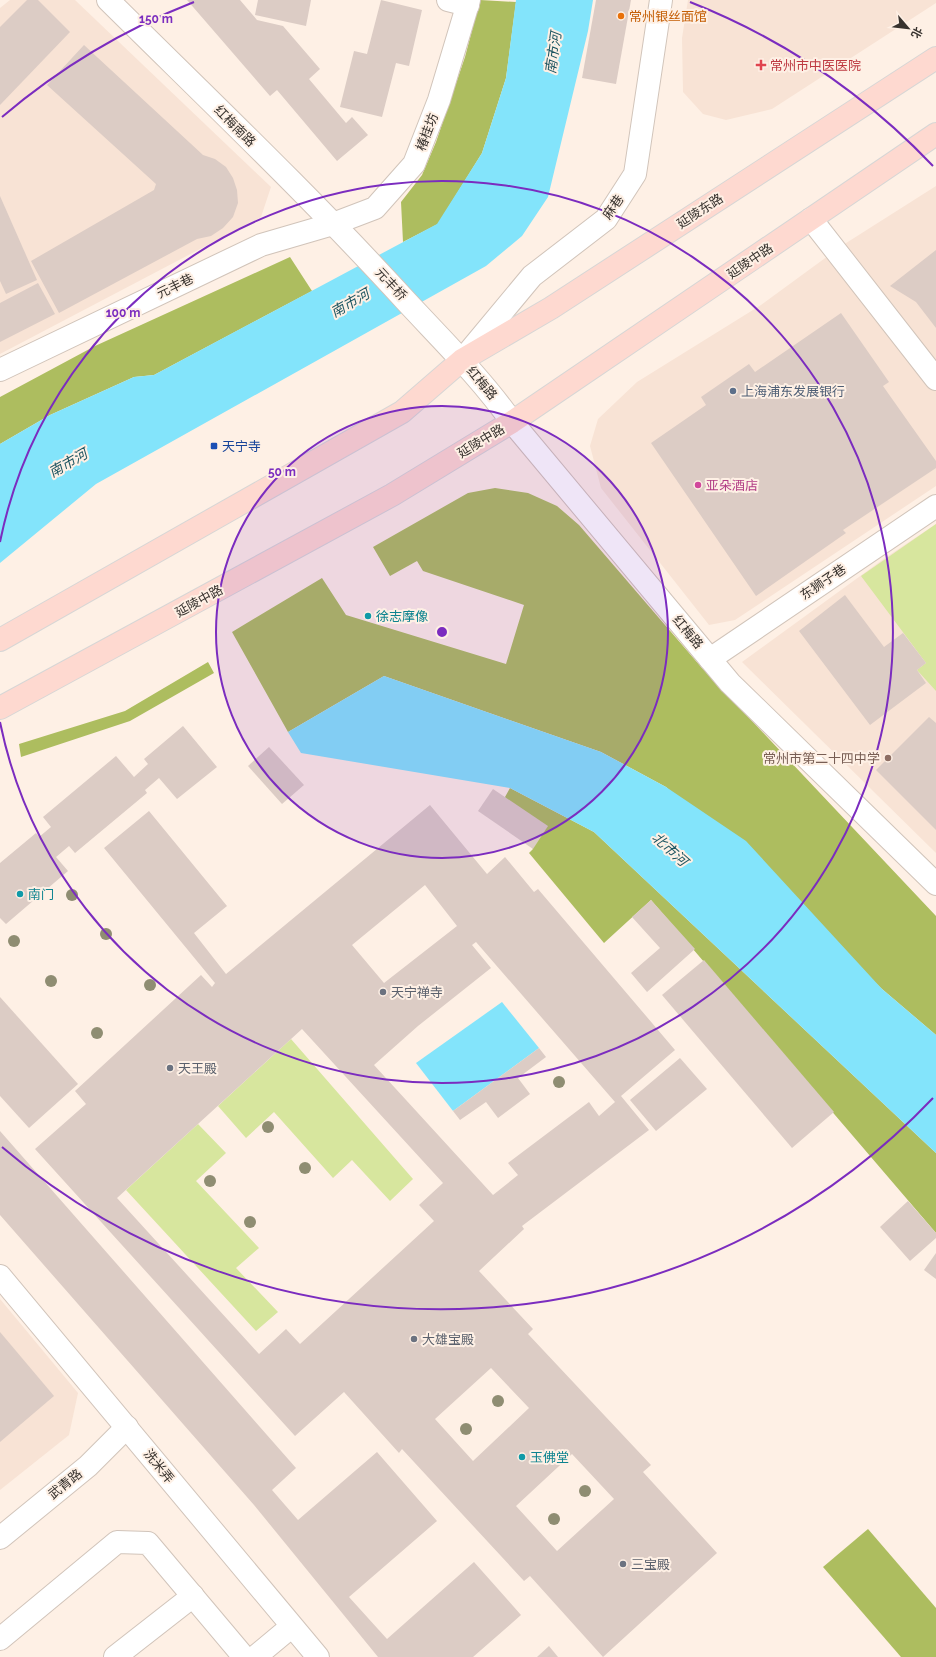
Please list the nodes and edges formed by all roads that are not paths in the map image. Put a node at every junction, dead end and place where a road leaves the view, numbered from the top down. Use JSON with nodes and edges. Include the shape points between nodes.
{"nodes":[{"id":1,"x":108,"y":0,"type":"edge"},
{"id":2,"x":661,"y":0,"type":"edge"},
{"id":3,"x":461,"y":2,"type":"edge"},
{"id":4,"x":936,"y":58,"type":"edge"},
{"id":5,"x":936,"y":134,"type":"edge"},
{"id":6,"x":812,"y":219,"type":"junction"},
{"id":7,"x":333,"y":224,"type":"junction"},
{"id":8,"x":362,"y":253,"type":"joint"},
{"id":9,"x":462,"y":360,"type":"junction"},
{"id":10,"x":0,"y":370,"type":"edge"},
{"id":11,"x":936,"y":379,"type":"edge"},
{"id":12,"x":512,"y":422,"type":"junction"},
{"id":13,"x":936,"y":506,"type":"edge"},
{"id":14,"x":0,"y":640,"type":"edge"},
{"id":15,"x":710,"y":659,"type":"junction"},
{"id":16,"x":0,"y":708,"type":"edge"},
{"id":17,"x":936,"y":884,"type":"edge"},
{"id":18,"x":0,"y":1276,"type":"edge"},
{"id":19,"x":127,"y":1427,"type":"junction"},
{"id":20,"x":0,"y":1538,"type":"edge"},
{"id":21,"x":192,"y":1596,"type":"junction"},
{"id":22,"x":292,"y":1628,"type":"junction"},
{"id":23,"x":0,"y":1638,"type":"edge"},
{"id":24,"x":115,"y":1657,"type":"edge"},
{"id":25,"x":244,"y":1657,"type":"edge"},
{"id":26,"x":255,"y":1657,"type":"edge"},
{"id":27,"x":318,"y":1657,"type":"edge"}],
"edges":[{"from":1,"to":7,"type":"street","name":"红梅南路"},
{"from":2,"to":9,"type":"street","name":"麻巷","via":[[635,174],[606,219],[532,276]]},
{"from":3,"to":7,"type":"street","name":"椿桂坊","via":[[438,100],[414,164],[375,208]]},
{"from":4,"to":9,"type":"main road","name":"延陵东路","via":[[551,308]]},
{"from":5,"to":6,"type":"main road","name":"延陵中路"},
{"from":6,"to":11,"type":"street"},
{"from":6,"to":12,"type":"main road","name":"延陵中路"},
{"from":7,"to":8,"type":"street","name":"红梅南路"},
{"from":7,"to":10,"type":"street","name":"元丰巷","via":[[261,245]]},
{"from":8,"to":9,"type":"street","name":"元丰桥"},
{"from":9,"to":12,"type":"street","name":"红梅路","via":[[491,392]]},
{"from":9,"to":14,"type":"main road","via":[[402,412]]},
{"from":12,"to":15,"type":"street","name":"红梅路"},
{"from":12,"to":16,"type":"main road","name":"延陵中路","via":[[392,495]]},
{"from":13,"to":15,"type":"street","name":"东狮子巷"},
{"from":15,"to":17,"type":"street","name":"红梅路","via":[[730,683]]},
{"from":18,"to":19,"type":"street","name":"洗米弄"},
{"from":19,"to":20,"type":"street","name":"武青路","via":[[88,1466]]},
{"from":19,"to":22,"type":"street","name":"洗米弄"},
{"from":21,"to":23,"type":"street","via":[[148,1543],[117,1542]]},
{"from":21,"to":24,"type":"street"},
{"from":21,"to":25,"type":"street"},
{"from":22,"to":26,"type":"street"},
{"from":22,"to":27,"type":"street","name":"洗米弄"}]}
